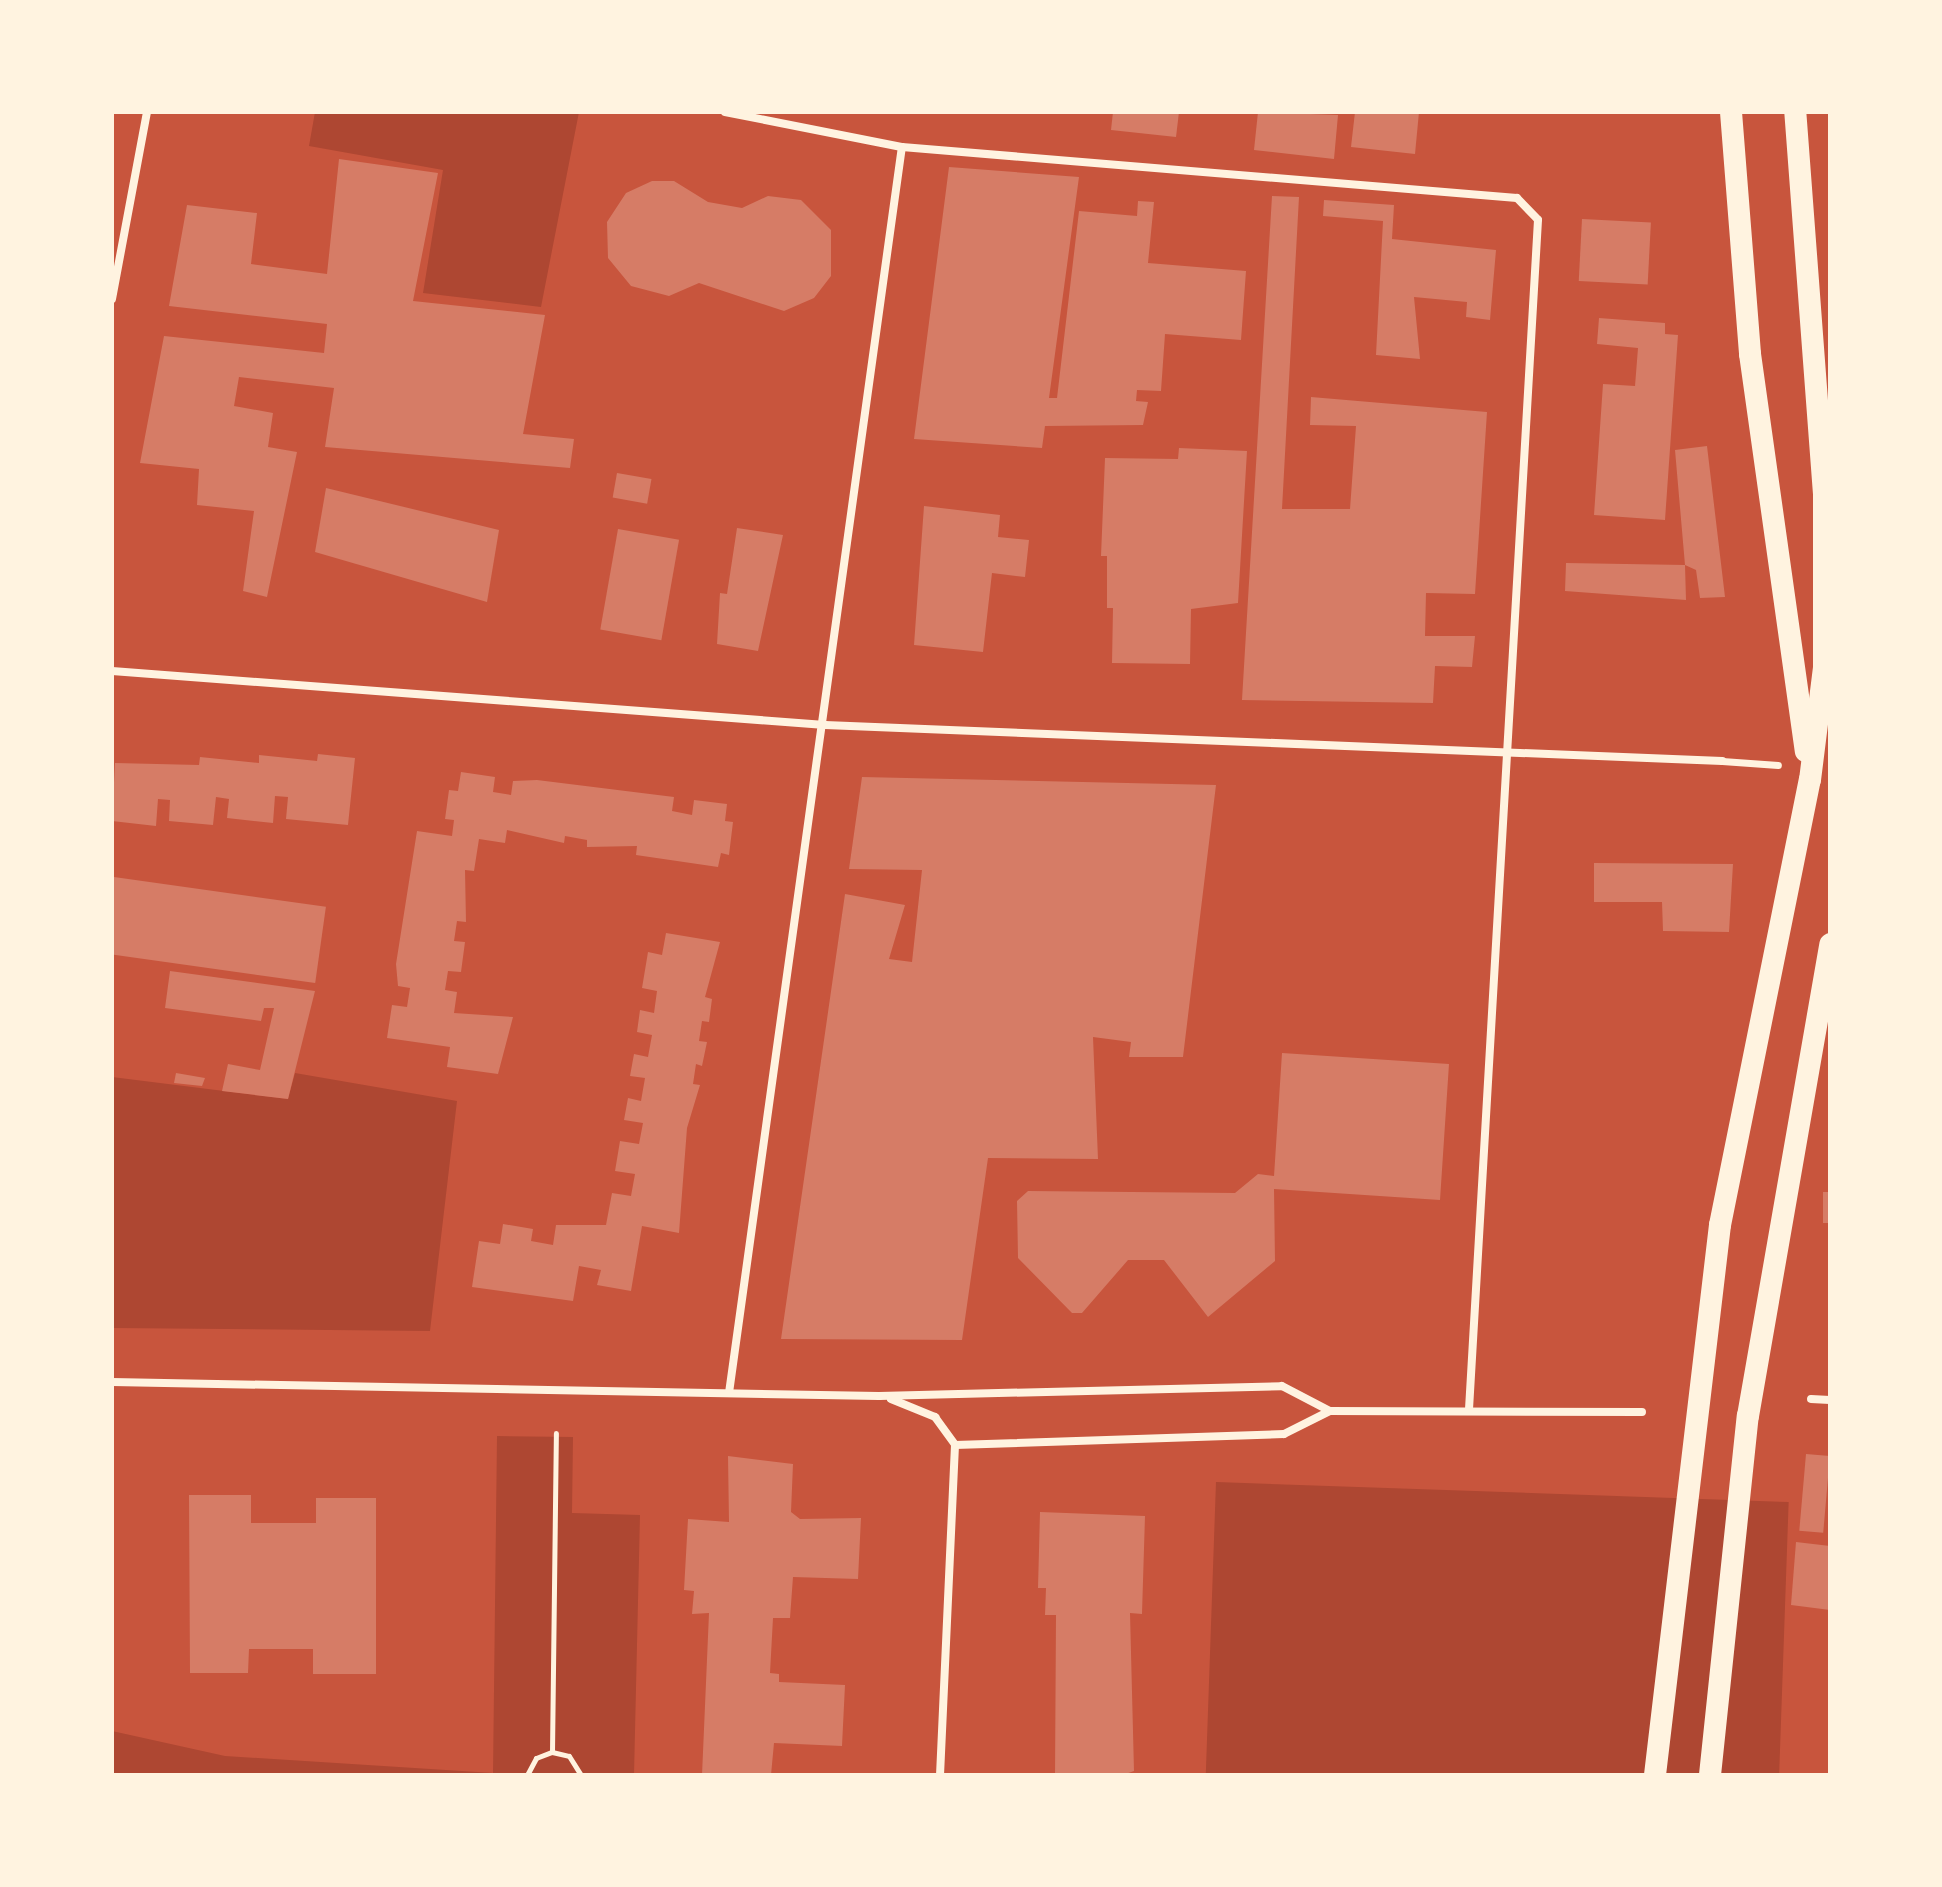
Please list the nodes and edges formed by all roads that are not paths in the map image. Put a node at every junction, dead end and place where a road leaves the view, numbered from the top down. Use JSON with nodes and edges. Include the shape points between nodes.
{"nodes":[{"id":1,"x":147,"y":112,"type":"edge"},
{"id":2,"x":725,"y":112,"type":"edge"},
{"id":3,"x":1731,"y":112,"type":"edge"},
{"id":4,"x":1795,"y":112,"type":"edge"},
{"id":5,"x":902,"y":147,"type":"junction"},
{"id":6,"x":112,"y":299,"type":"edge"},
{"id":7,"x":112,"y":671,"type":"edge"},
{"id":8,"x":825,"y":725,"type":"junction"},
{"id":9,"x":1510,"y":750,"type":"junction"},
{"id":10,"x":1722,"y":761,"type":"joint"},
{"id":11,"x":1778,"y":765,"type":"dead end"},
{"id":12,"x":1810,"y":780,"type":"junction"},
{"id":13,"x":1830,"y":944,"type":"edge"},
{"id":14,"x":112,"y":1382,"type":"edge"},
{"id":15,"x":729,"y":1393,"type":"junction"},
{"id":16,"x":879,"y":1396,"type":"junction"},
{"id":17,"x":1811,"y":1399,"type":"dead end"},
{"id":18,"x":1830,"y":1400,"type":"edge"},
{"id":19,"x":1469,"y":1408,"type":"junction"},
{"id":20,"x":1330,"y":1411,"type":"junction"},
{"id":21,"x":1642,"y":1412,"type":"dead end"},
{"id":22,"x":955,"y":1445,"type":"junction"},
{"id":23,"x":940,"y":1775,"type":"edge"},
{"id":24,"x":1655,"y":1775,"type":"edge"},
{"id":25,"x":1710,"y":1775,"type":"edge"}],
"edges":[{"from":1,"to":6,"type":"street"},
{"from":2,"to":5,"type":"street"},
{"from":3,"to":12,"type":"highway","via":[[1750,354]]},
{"from":4,"to":12,"type":"highway","via":[[1824,494],[1824,667]]},
{"from":5,"to":8,"type":"street"},
{"from":5,"to":9,"type":"street","via":[[1517,198],[1538,220]]},
{"from":7,"to":8,"type":"street"},
{"from":8,"to":9,"type":"street"},
{"from":8,"to":15,"type":"street"},
{"from":9,"to":10,"type":"street"},
{"from":9,"to":19,"type":"street"},
{"from":10,"to":11,"type":"street"},
{"from":12,"to":24,"type":"highway","via":[[1720,1225]]},
{"from":13,"to":25,"type":"highway","via":[[1748,1416]]},
{"from":14,"to":15,"type":"street"},
{"from":15,"to":16,"type":"street"},
{"from":16,"to":20,"type":"street","via":[[1282,1386]]},
{"from":16,"to":22,"type":"street","via":[[935,1417]]},
{"from":17,"to":18,"type":"street"},
{"from":19,"to":20,"type":"street"},
{"from":19,"to":21,"type":"street"},
{"from":20,"to":22,"type":"street","via":[[1284,1434]]},
{"from":22,"to":23,"type":"street"}]}
